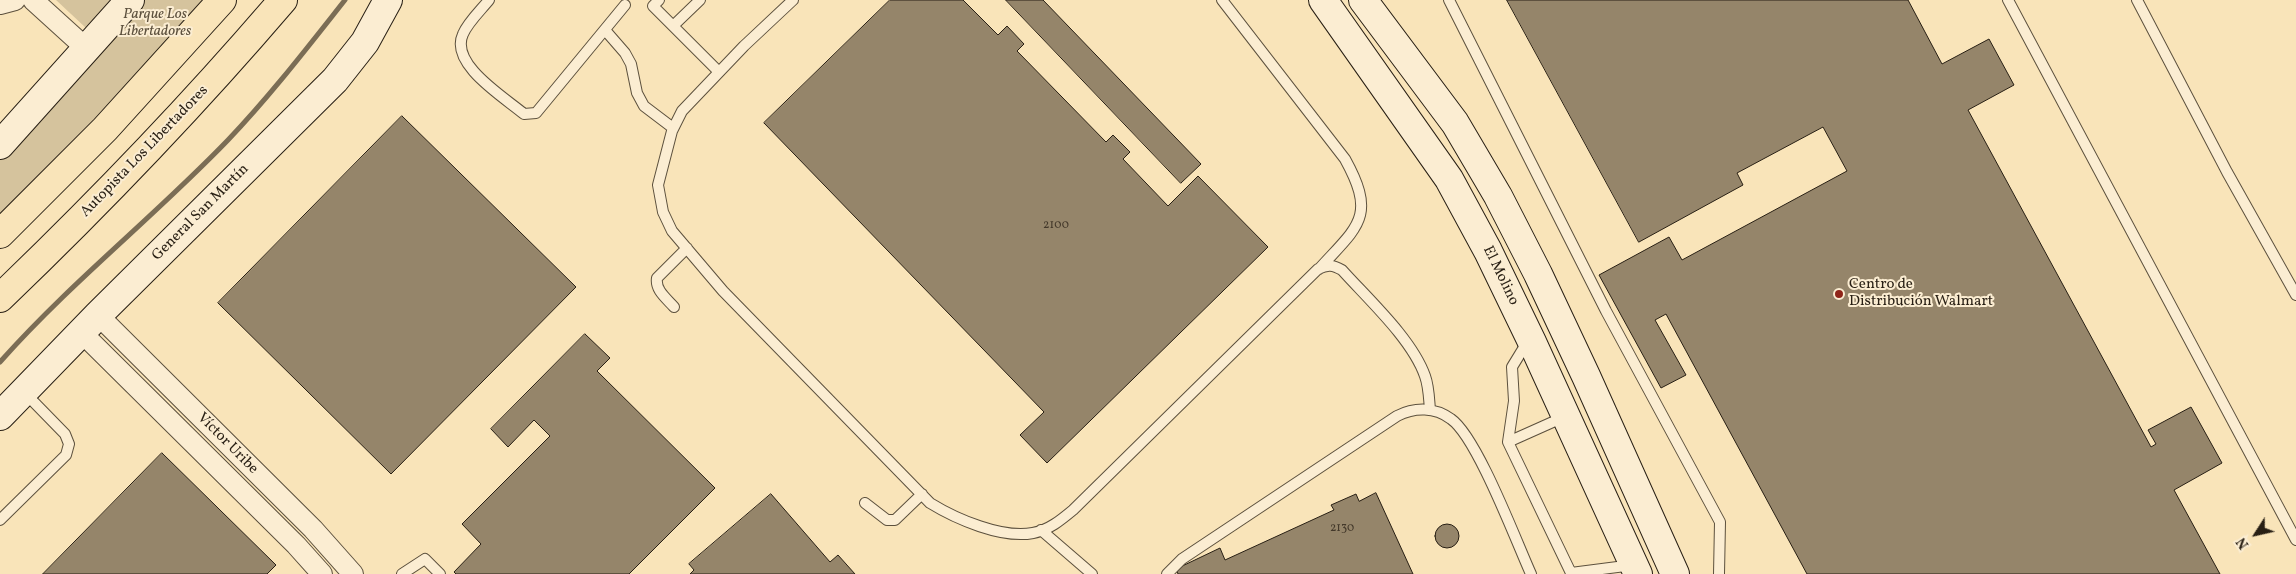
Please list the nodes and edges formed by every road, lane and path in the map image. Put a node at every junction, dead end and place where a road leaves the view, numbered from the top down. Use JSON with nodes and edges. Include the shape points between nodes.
{"nodes":[{"id":1,"x":15,"y":0,"type":"edge"},
{"id":2,"x":33,"y":0,"type":"edge"},
{"id":3,"x":130,"y":0,"type":"edge"},
{"id":4,"x":222,"y":0,"type":"edge"},
{"id":5,"x":283,"y":0,"type":"edge"},
{"id":6,"x":388,"y":0,"type":"edge"},
{"id":7,"x":489,"y":0,"type":"edge"},
{"id":8,"x":700,"y":0,"type":"edge"},
{"id":9,"x":793,"y":0,"type":"edge"},
{"id":10,"x":1222,"y":0,"type":"edge"},
{"id":11,"x":1323,"y":0,"type":"edge"},
{"id":12,"x":1363,"y":0,"type":"edge"},
{"id":13,"x":1449,"y":0,"type":"edge"},
{"id":14,"x":2008,"y":0,"type":"edge"},
{"id":15,"x":2137,"y":0,"type":"edge"},
{"id":16,"x":656,"y":3,"type":"edge"},
{"id":17,"x":0,"y":4,"type":"edge"},
{"id":18,"x":625,"y":5,"type":"dead end"},
{"id":19,"x":673,"y":26,"type":"junction"},
{"id":20,"x":605,"y":30,"type":"junction"},
{"id":21,"x":88,"y":50,"type":"junction"},
{"id":22,"x":719,"y":72,"type":"junction"},
{"id":23,"x":673,"y":128,"type":"junction"},
{"id":24,"x":0,"y":145,"type":"edge"},
{"id":25,"x":1485,"y":172,"type":"junction"},
{"id":26,"x":1451,"y":183,"type":"junction"},
{"id":27,"x":0,"y":234,"type":"edge"},
{"id":28,"x":687,"y":248,"type":"junction"},
{"id":29,"x":1318,"y":269,"type":"junction"},
{"id":30,"x":2296,"y":295,"type":"edge"},
{"id":31,"x":0,"y":298,"type":"edge"},
{"id":32,"x":674,"y":307,"type":"dead end"},
{"id":33,"x":90,"y":324,"type":"junction"},
{"id":34,"x":1532,"y":342,"type":"junction"},
{"id":35,"x":24,"y":392,"type":"junction"},
{"id":36,"x":1430,"y":410,"type":"junction"},
{"id":37,"x":0,"y":416,"type":"edge"},
{"id":38,"x":1565,"y":416,"type":"junction"},
{"id":39,"x":1508,"y":442,"type":"junction"},
{"id":40,"x":922,"y":494,"type":"junction"},
{"id":41,"x":865,"y":503,"type":"dead end"},
{"id":42,"x":0,"y":520,"type":"edge"},
{"id":43,"x":1652,"y":525,"type":"junction"},
{"id":44,"x":1041,"y":530,"type":"junction"},
{"id":45,"x":1621,"y":538,"type":"junction"},
{"id":46,"x":2296,"y":540,"type":"edge"},
{"id":47,"x":1636,"y":569,"type":"edge"},
{"id":48,"x":1572,"y":573,"type":"edge"},
{"id":49,"x":322,"y":574,"type":"edge"},
{"id":50,"x":353,"y":574,"type":"edge"},
{"id":51,"x":402,"y":574,"type":"edge"},
{"id":52,"x":440,"y":574,"type":"edge"},
{"id":53,"x":1092,"y":574,"type":"edge"},
{"id":54,"x":1167,"y":574,"type":"edge"},
{"id":55,"x":1532,"y":574,"type":"edge"},
{"id":56,"x":1675,"y":574,"type":"edge"},
{"id":57,"x":1719,"y":574,"type":"edge"}],
"edges":[{"from":1,"to":17,"type":"street"},
{"from":2,"to":21,"type":"street"},
{"from":3,"to":21,"type":"street"},
{"from":4,"to":27,"type":"highway","via":[[105,129]]},
{"from":5,"to":31,"type":"highway","name":"Autopista Los Libertadores","via":[[117,184]]},
{"from":6,"to":33,"type":"street","name":"General San Martín","via":[[365,42],[335,80]]},
{"from":7,"to":20,"type":"lane","via":[[464,32],[460,49],[468,67],[524,114],[536,113]]},
{"from":8,"to":19,"type":"lane"},
{"from":9,"to":22,"type":"lane"},
{"from":10,"to":29,"type":"lane","via":[[1345,159],[1358,183],[1362,210],[1357,227]]},
{"from":11,"to":26,"type":"street","name":"El Molino"},
{"from":12,"to":25,"type":"street","via":[[1454,123]]},
{"from":13,"to":57,"type":"lane","via":[[1606,311],[1720,522]]},
{"from":14,"to":46,"type":"lane"},
{"from":15,"to":30,"type":"lane"},
{"from":16,"to":19,"type":"lane"},
{"from":18,"to":20,"type":"lane"},
{"from":19,"to":22,"type":"lane"},
{"from":20,"to":23,"type":"lane","via":[[631,64],[637,93],[644,106]]},
{"from":21,"to":24,"type":"street"},
{"from":22,"to":23,"type":"lane","via":[[682,111]]},
{"from":23,"to":28,"type":"lane","via":[[658,185],[663,212],[672,231]]},
{"from":25,"to":26,"type":"street","via":[[1474,167],[1462,170]]},
{"from":25,"to":43,"type":"street","via":[[1538,274]]},
{"from":26,"to":34,"type":"street","name":"El Molino"},
{"from":28,"to":32,"type":"lane","via":[[657,278],[659,291]]},
{"from":28,"to":40,"type":"lane","via":[[730,298]]},
{"from":29,"to":36,"type":"lane","via":[[1333,266],[1342,270],[1389,321],[1425,375]]},
{"from":29,"to":44,"type":"lane","via":[[1073,510]]},
{"from":33,"to":35,"type":"street","name":"General San Martín"},
{"from":33,"to":49,"type":"street","name":"Víctor Uribe"},
{"from":33,"to":50,"type":"street","name":"Víctor Uribe","via":[[313,529]]},
{"from":34,"to":38,"type":"street","name":"El Molino"},
{"from":34,"to":39,"type":"lane","via":[[1522,348],[1512,367],[1514,401]]},
{"from":35,"to":37,"type":"street","name":"General San Martín"},
{"from":35,"to":42,"type":"lane","via":[[66,434],[69,444],[66,455]]},
{"from":36,"to":54,"type":"lane","via":[[1408,411],[1397,416],[1182,558]]},
{"from":36,"to":55,"type":"lane","via":[[1452,420],[1473,444]]},
{"from":38,"to":39,"type":"lane"},
{"from":38,"to":45,"type":"street","name":"El Molino"},
{"from":39,"to":48,"type":"lane"},
{"from":40,"to":41,"type":"lane","via":[[895,520],[887,520]]},
{"from":40,"to":44,"type":"lane","via":[[930,503],[956,519],[1003,532],[1032,534]]},
{"from":43,"to":45,"type":"street","via":[[1641,537]]},
{"from":43,"to":56,"type":"street"},
{"from":44,"to":53,"type":"lane"},
{"from":45,"to":47,"type":"street","name":"El Molino"},
{"from":47,"to":48,"type":"lane"},
{"from":51,"to":52,"type":"lane","via":[[425,558]]}]}
